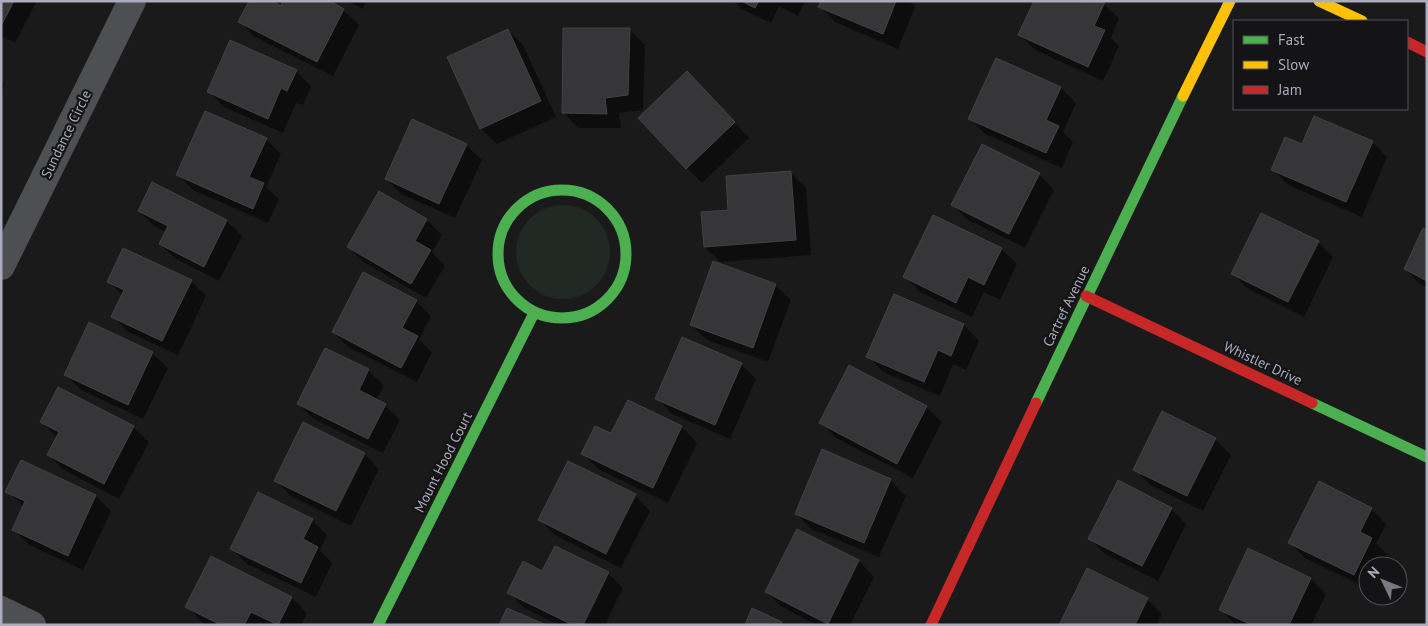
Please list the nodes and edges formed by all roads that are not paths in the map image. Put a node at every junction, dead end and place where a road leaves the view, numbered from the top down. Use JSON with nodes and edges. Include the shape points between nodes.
{"nodes":[{"id":1,"x":132,"y":1,"type":"edge"},
{"id":2,"x":1230,"y":1,"type":"edge"},
{"id":3,"x":1319,"y":1,"type":"edge"},
{"id":4,"x":1360,"y":20,"type":"edge"},
{"id":5,"x":1408,"y":42,"type":"edge"},
{"id":6,"x":1427,"y":52,"type":"edge"},
{"id":7,"x":1,"y":266,"type":"edge"},
{"id":8,"x":1086,"y":296,"type":"junction"},
{"id":9,"x":534,"y":313,"type":"junction"},
{"id":10,"x":1427,"y":457,"type":"edge"},
{"id":11,"x":1,"y":610,"type":"edge"},
{"id":12,"x":32,"y":625,"type":"edge"},
{"id":13,"x":378,"y":625,"type":"edge"},
{"id":14,"x":931,"y":625,"type":"edge"}],
"edges":[{"from":1,"to":7,"type":"street","name":"Sundance Circle"},
{"from":2,"to":8,"type":"street","name":"Cartref Avenue"},
{"from":3,"to":4,"type":"street"},
{"from":5,"to":6,"type":"street"},
{"from":8,"to":10,"type":"street","name":"Whistler Drive"},
{"from":8,"to":14,"type":"street","name":"Cartref Avenue"},
{"from":9,"to":9,"type":"street","via":[[517,301],[505,285],[498,265],[498,245],[504,226],[516,209],[532,196],[551,190],[572,190],[593,197],[610,210],[622,229],[627,250],[624,273],[618,286],[598,308],[578,317],[556,318]]},
{"from":9,"to":13,"type":"street","name":"Mount Hood Court"},
{"from":11,"to":12,"type":"street"}]}
